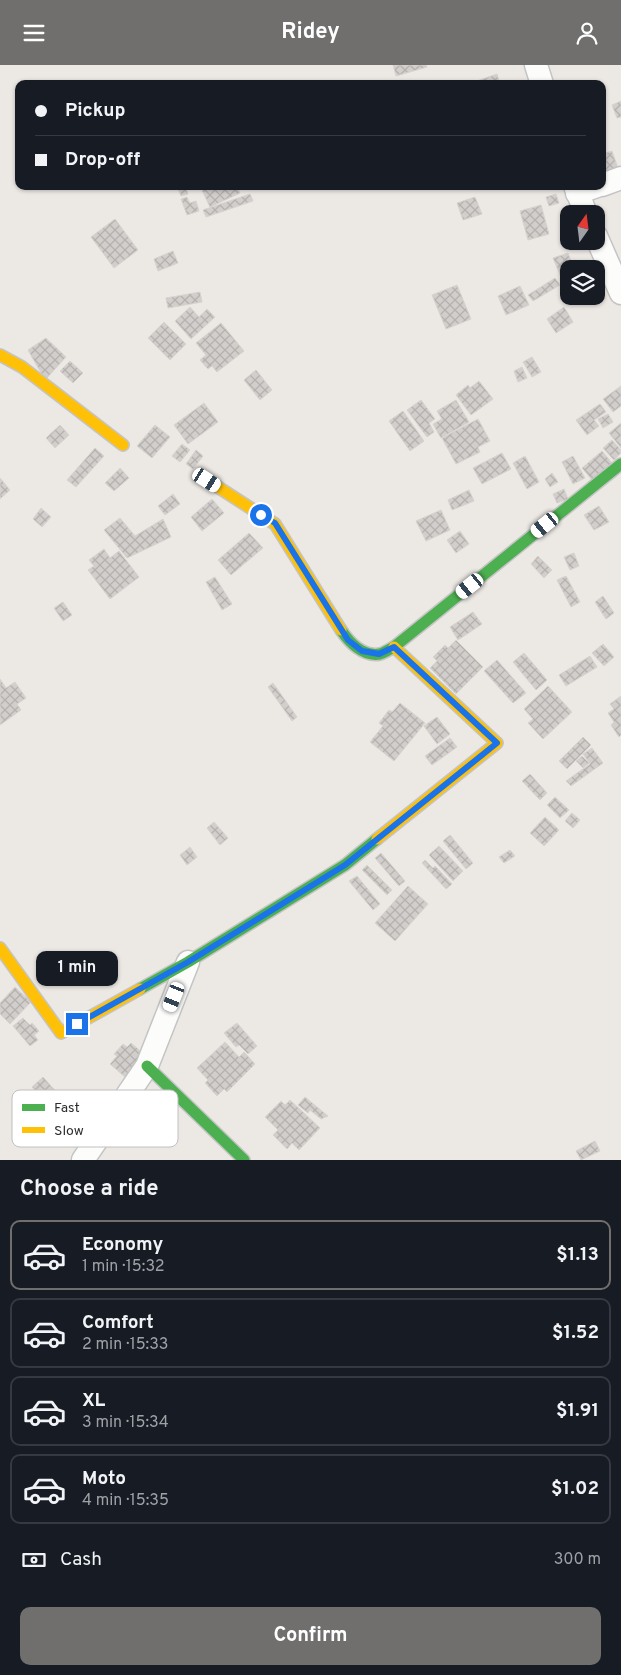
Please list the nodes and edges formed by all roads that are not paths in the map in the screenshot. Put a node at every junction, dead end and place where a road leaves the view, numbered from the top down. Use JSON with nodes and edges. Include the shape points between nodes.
{"nodes":[{"id":1,"x":536,"y":65,"type":"edge"},
{"id":2,"x":541,"y":80,"type":"edge"},
{"id":3,"x":621,"y":178,"type":"edge"},
{"id":4,"x":606,"y":184,"type":"edge"},
{"id":5,"x":583,"y":190,"type":"edge"},
{"id":6,"x":585,"y":205,"type":"edge"},
{"id":7,"x":602,"y":250,"type":"edge"},
{"id":8,"x":621,"y":293,"type":"edge"},
{"id":9,"x":0,"y":355,"type":"edge"},
{"id":10,"x":123,"y":445,"type":"dead end"},
{"id":11,"x":621,"y":464,"type":"edge"},
{"id":12,"x":207,"y":480,"type":"dead end"},
{"id":13,"x":394,"y":647,"type":"junction"},
{"id":14,"x":0,"y":948,"type":"edge"},
{"id":15,"x":188,"y":962,"type":"junction"},
{"id":16,"x":147,"y":1066,"type":"junction"},
{"id":17,"x":131,"y":1090,"type":"edge"},
{"id":18,"x":172,"y":1090,"type":"edge"},
{"id":19,"x":178,"y":1096,"type":"edge"},
{"id":20,"x":94,"y":1147,"type":"edge"},
{"id":21,"x":86,"y":1159,"type":"edge"},
{"id":22,"x":244,"y":1160,"type":"edge"}],
"edges":[{"from":1,"to":2,"type":"street"},
{"from":3,"to":4,"type":"street"},
{"from":5,"to":6,"type":"street"},
{"from":7,"to":8,"type":"street"},
{"from":9,"to":10,"type":"street","via":[[22,367]]},
{"from":11,"to":13,"type":"street"},
{"from":12,"to":13,"type":"street","via":[[275,523],[348,640],[362,651],[379,654]]},
{"from":13,"to":15,"type":"street","via":[[497,743],[345,865]]},
{"from":14,"to":15,"type":"street","via":[[61,1033]]},
{"from":15,"to":16,"type":"street"},
{"from":16,"to":17,"type":"street"},
{"from":16,"to":18,"type":"street"},
{"from":19,"to":22,"type":"street"},
{"from":20,"to":21,"type":"street"}]}
